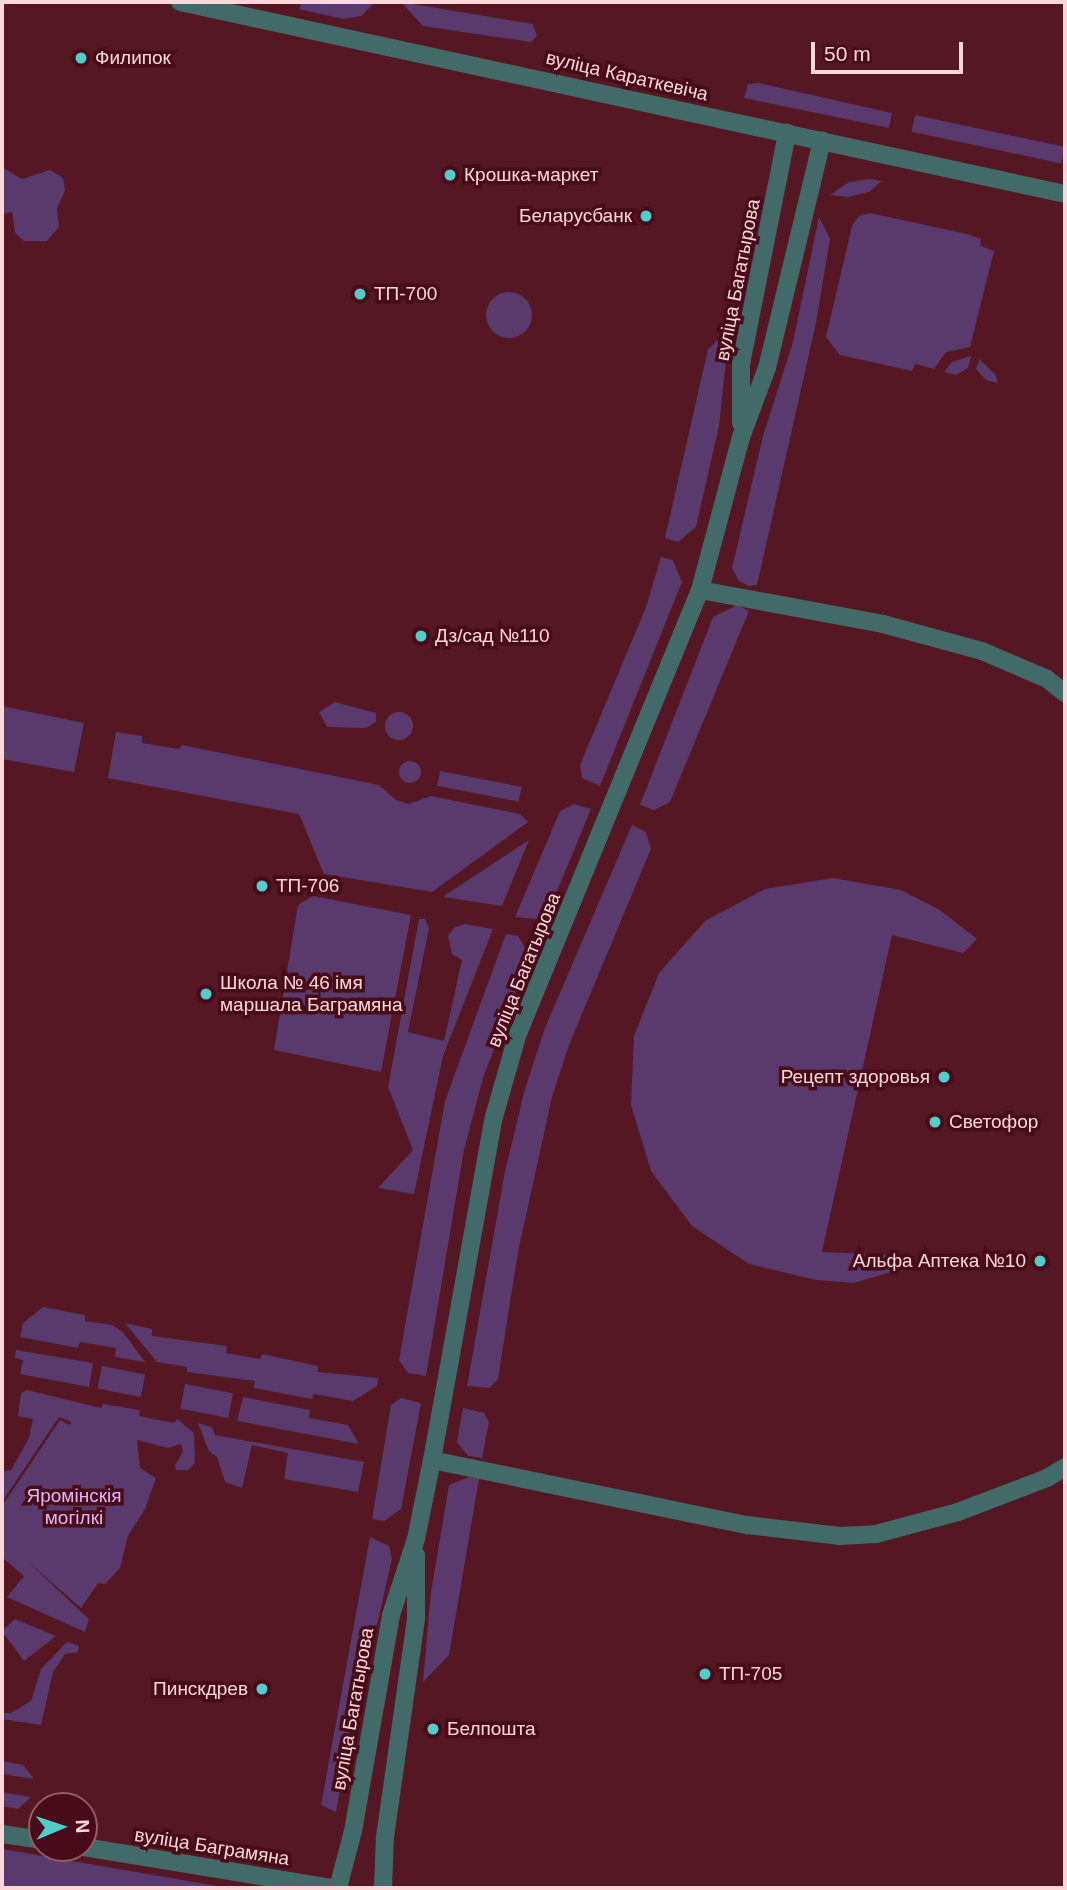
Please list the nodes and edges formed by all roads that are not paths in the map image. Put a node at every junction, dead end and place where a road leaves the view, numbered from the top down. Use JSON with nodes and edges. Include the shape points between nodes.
{"nodes":[{"id":1,"x":180,"y":2,"type":"edge"},
{"id":2,"x":787,"y":133,"type":"junction"},
{"id":3,"x":822,"y":141,"type":"junction"},
{"id":4,"x":1065,"y":194,"type":"edge"},
{"id":5,"x":741,"y":437,"type":"junction"},
{"id":6,"x":700,"y":590,"type":"junction"},
{"id":7,"x":1065,"y":693,"type":"edge"},
{"id":8,"x":432,"y":1460,"type":"junction"},
{"id":9,"x":1065,"y":1467,"type":"edge"},
{"id":10,"x":416,"y":1539,"type":"junction"},
{"id":11,"x":2,"y":1834,"type":"edge"},
{"id":12,"x":28,"y":1838,"type":"edge"},
{"id":13,"x":98,"y":1849,"type":"edge"},
{"id":14,"x":336,"y":1888,"type":"edge"},
{"id":15,"x":383,"y":1888,"type":"edge"}],
"edges":[{"from":1,"to":2,"type":"street","name":"вуліца Караткевіча"},
{"from":2,"to":3,"type":"street","name":"вуліца Караткевіча"},
{"from":2,"to":5,"type":"street","name":"вуліца Багатырова","via":[[741,364]]},
{"from":3,"to":4,"type":"street","name":"вуліца Караткевіча"},
{"from":3,"to":5,"type":"street","name":"вуліца Багатырова","via":[[767,368]]},
{"from":5,"to":6,"type":"street","name":"вуліца Багатырова"},
{"from":6,"to":7,"type":"street","via":[[883,624],[982,651],[1046,679]]},
{"from":6,"to":8,"type":"street","name":"вуліца Багатырова","via":[[517,1036],[476,1205]]},
{"from":8,"to":9,"type":"street","via":[[747,1525],[840,1536],[876,1534],[958,1513]]},
{"from":8,"to":10,"type":"street","name":"вуліца Багатырова"},
{"from":10,"to":14,"type":"street","name":"вуліца Багатырова","via":[[391,1615],[353,1831]]},
{"from":10,"to":15,"type":"street","name":"вуліца Багатырова","via":[[416,1618],[385,1837]]},
{"from":11,"to":12,"type":"street"},
{"from":13,"to":14,"type":"street","name":"вуліца Баграмяна"}]}
